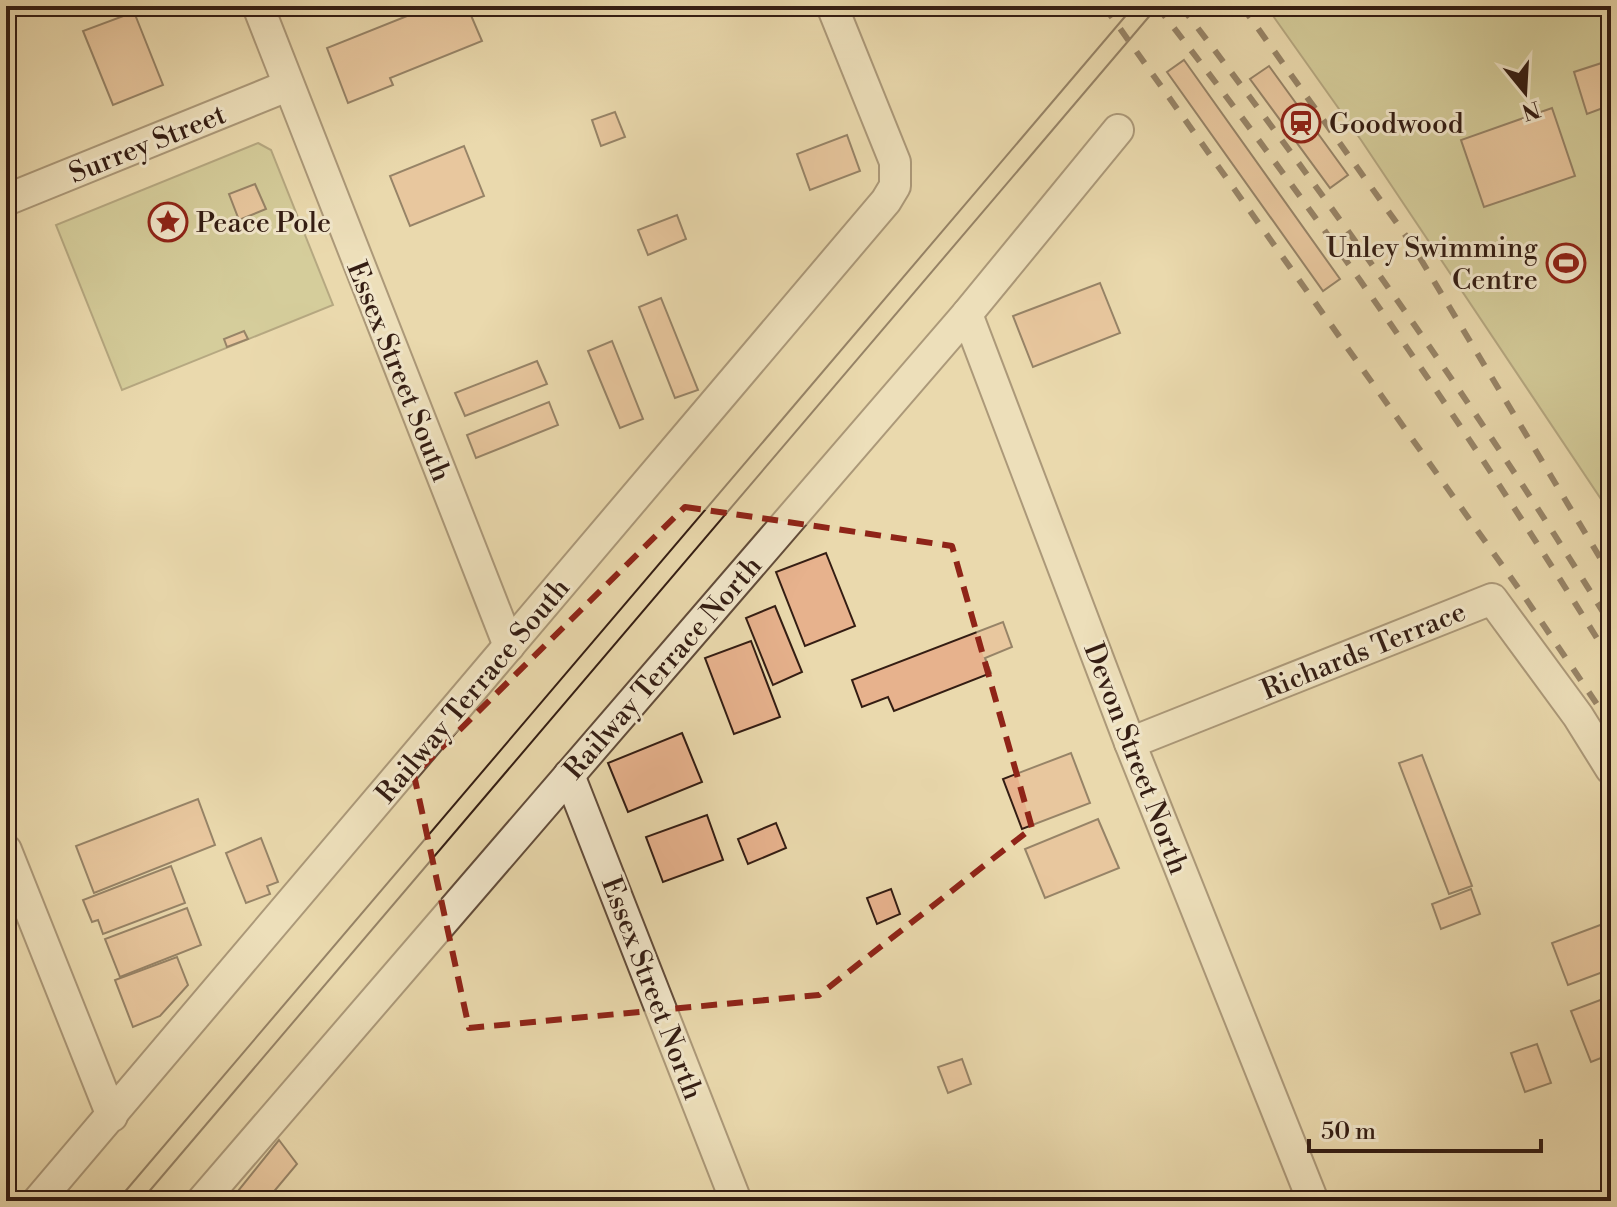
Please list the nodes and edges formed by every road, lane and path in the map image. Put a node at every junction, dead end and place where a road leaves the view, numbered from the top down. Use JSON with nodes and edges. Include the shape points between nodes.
{"nodes":[{"id":1,"x":258,"y":6,"type":"edge"},
{"id":2,"x":832,"y":6,"type":"edge"},
{"id":3,"x":287,"y":86,"type":"junction"},
{"id":4,"x":1118,"y":130,"type":"dead end"},
{"id":5,"x":6,"y":200,"type":"edge"},
{"id":6,"x":967,"y":314,"type":"junction"},
{"id":7,"x":509,"y":646,"type":"junction"},
{"id":8,"x":1130,"y":743,"type":"junction"},
{"id":9,"x":1611,"y":769,"type":"edge"},
{"id":10,"x":569,"y":775,"type":"junction"},
{"id":11,"x":6,"y":850,"type":"edge"},
{"id":12,"x":112,"y":1116,"type":"junction"},
{"id":13,"x":38,"y":1201,"type":"edge"},
{"id":14,"x":202,"y":1201,"type":"edge"},
{"id":15,"x":736,"y":1201,"type":"edge"},
{"id":16,"x":1313,"y":1201,"type":"edge"}],
"edges":[{"from":1,"to":3,"type":"street","name":"Essex Street South"},
{"from":2,"to":7,"type":"street","name":"Railway Terrace South","via":[[889,145],[896,173],[892,192]]},
{"from":3,"to":5,"type":"street","name":"Surrey Street"},
{"from":3,"to":7,"type":"street","name":"Essex Street South"},
{"from":4,"to":6,"type":"street","name":"Railway Terrace North"},
{"from":6,"to":8,"type":"street","name":"Devon Street North"},
{"from":6,"to":10,"type":"street","name":"Railway Terrace North"},
{"from":7,"to":12,"type":"street","name":"Railway Terrace South"},
{"from":8,"to":9,"type":"street","name":"Richards Terrace","via":[[1492,599]]},
{"from":8,"to":16,"type":"street","name":"Devon Street North"},
{"from":10,"to":14,"type":"street","name":"Railway Terrace North"},
{"from":10,"to":15,"type":"street","name":"Essex Street North"},
{"from":11,"to":12,"type":"street"},
{"from":12,"to":13,"type":"street","name":"Railway Terrace South"}]}
